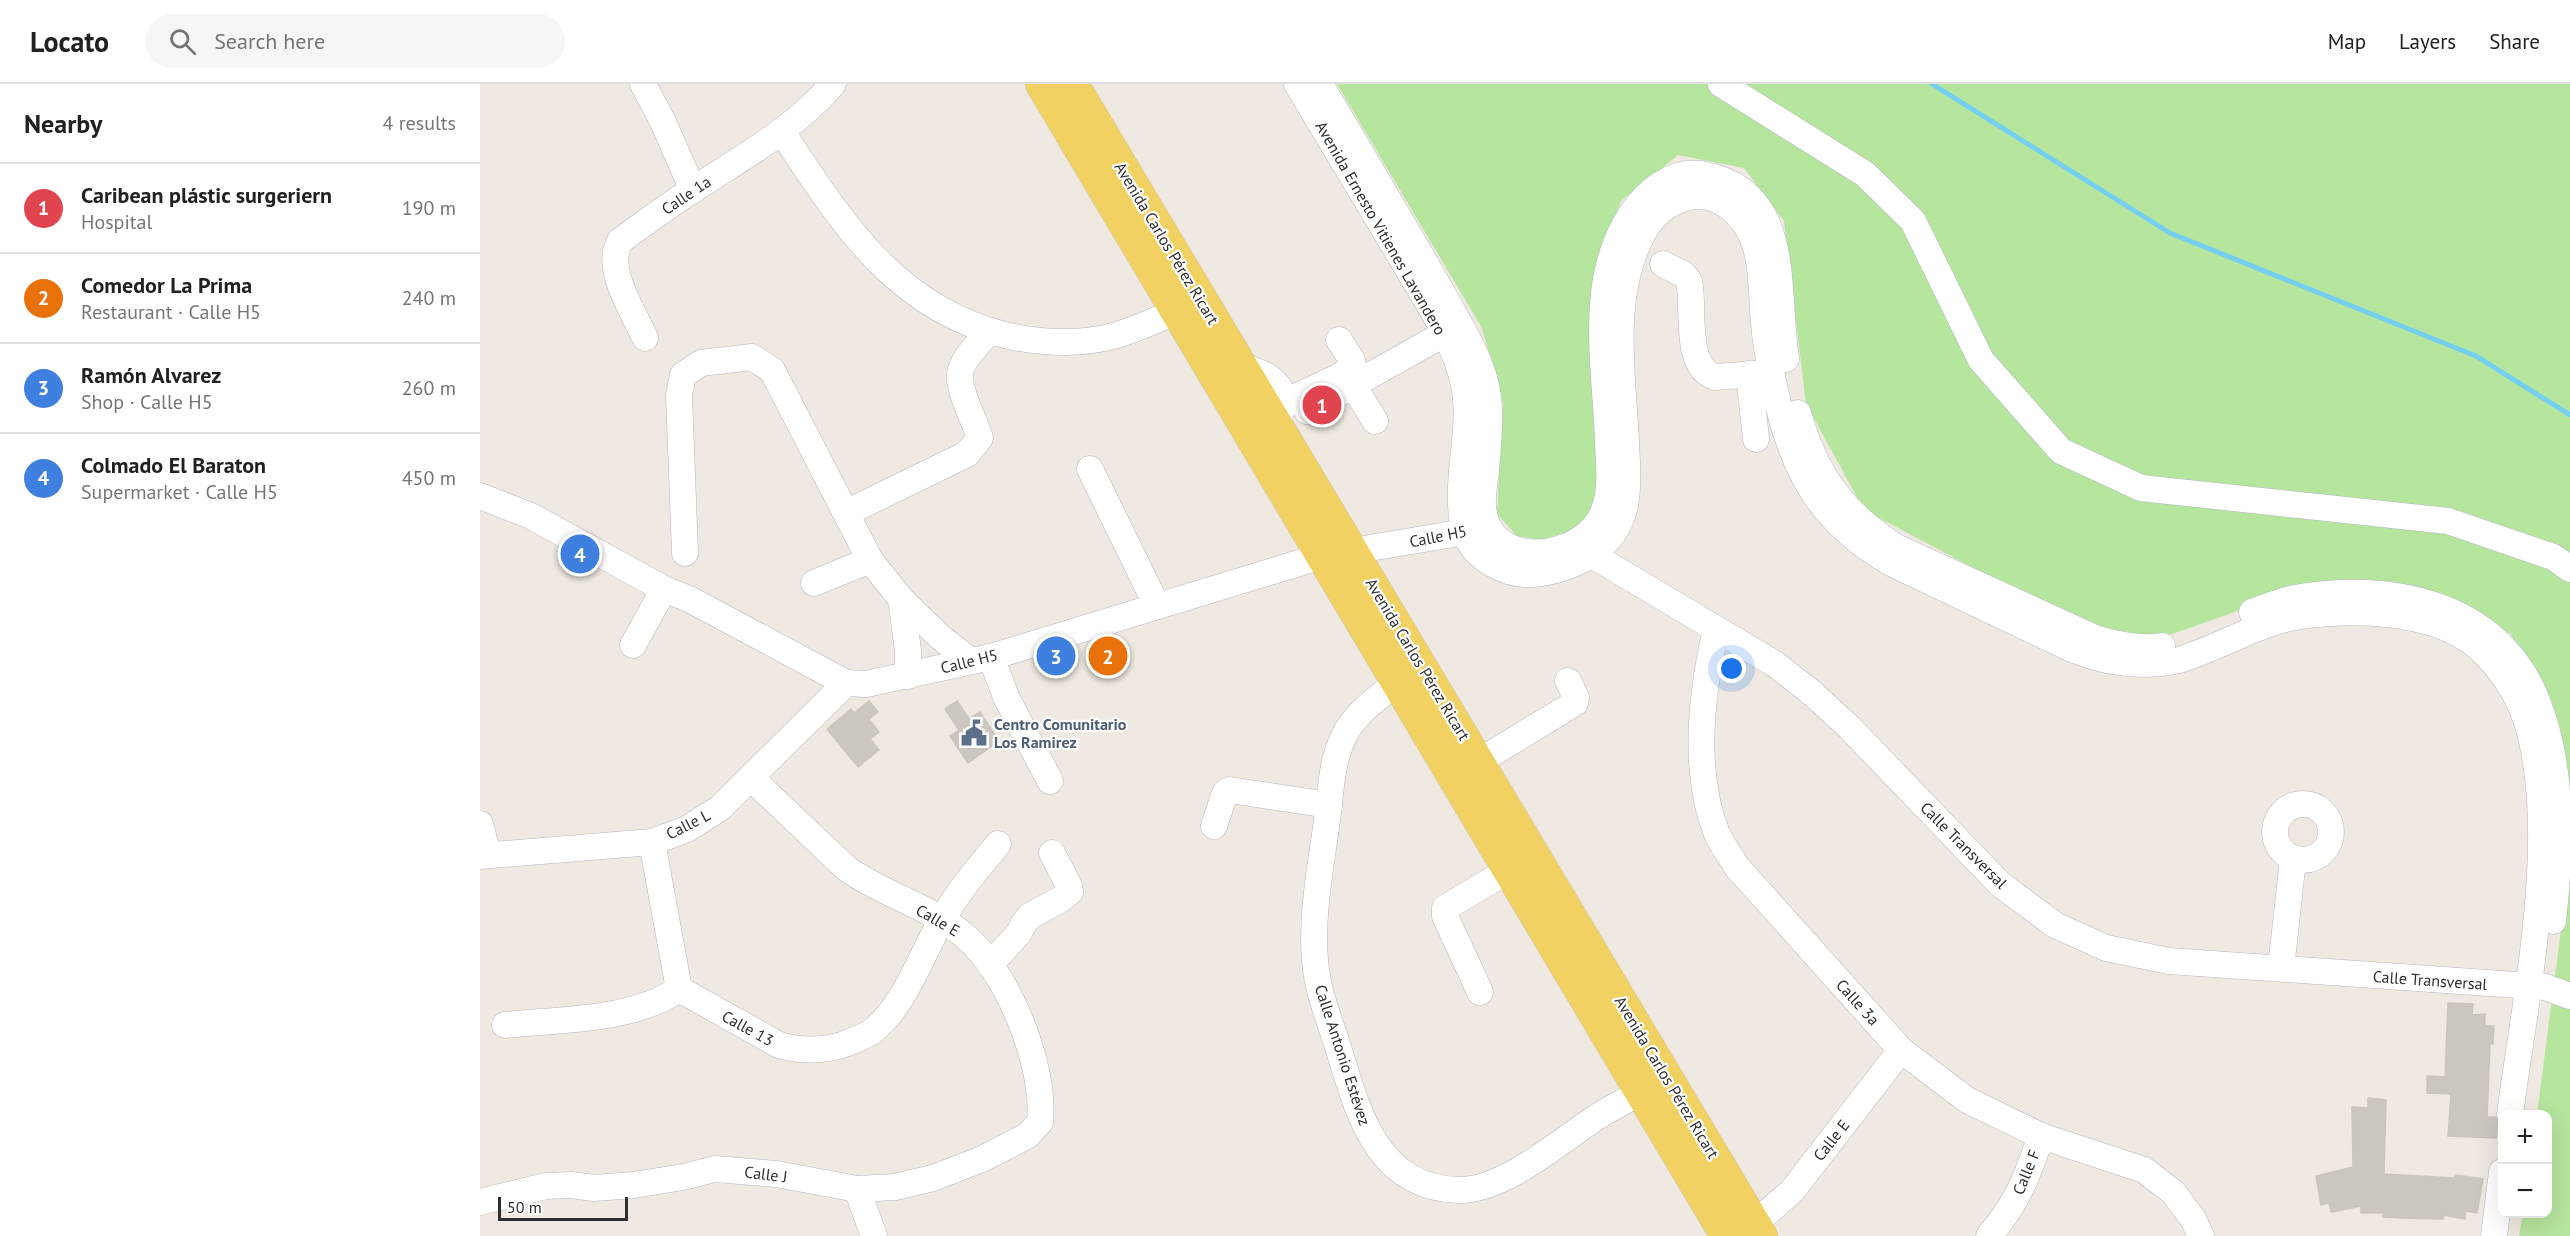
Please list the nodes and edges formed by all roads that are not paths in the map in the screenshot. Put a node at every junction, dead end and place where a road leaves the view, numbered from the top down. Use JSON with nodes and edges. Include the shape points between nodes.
{"nodes":[{"id":1,"x":643,"y":84,"type":"edge"},
{"id":2,"x":833,"y":84,"type":"edge"},
{"id":3,"x":1042,"y":84,"type":"edge"},
{"id":4,"x":1072,"y":84,"type":"edge"},
{"id":5,"x":1297,"y":84,"type":"edge"},
{"id":6,"x":1320,"y":84,"type":"edge"},
{"id":7,"x":1721,"y":84,"type":"edge"},
{"id":8,"x":782,"y":132,"type":"junction"},
{"id":9,"x":693,"y":190,"type":"junction"},
{"id":10,"x":1663,"y":264,"type":"dead end"},
{"id":11,"x":1177,"y":311,"type":"junction"},
{"id":12,"x":990,"y":331,"type":"junction"},
{"id":13,"x":1444,"y":334,"type":"junction"},
{"id":14,"x":645,"y":338,"type":"dead end"},
{"id":15,"x":1339,"y":340,"type":"dead end"},
{"id":16,"x":1760,"y":374,"type":"junction"},
{"id":17,"x":1353,"y":386,"type":"junction"},
{"id":18,"x":1290,"y":412,"type":"junction"},
{"id":19,"x":1375,"y":421,"type":"dead end"},
{"id":20,"x":1756,"y":439,"type":"dead end"},
{"id":21,"x":1090,"y":469,"type":"dead end"},
{"id":22,"x":480,"y":496,"type":"edge"},
{"id":23,"x":1614,"y":511,"type":"junction"},
{"id":24,"x":846,"y":513,"type":"junction"},
{"id":25,"x":1476,"y":529,"type":"junction"},
{"id":26,"x":685,"y":553,"type":"dead end"},
{"id":27,"x":1338,"y":554,"type":"junction"},
{"id":28,"x":1592,"y":555,"type":"junction"},
{"id":29,"x":870,"y":560,"type":"junction"},
{"id":30,"x":2570,"y":569,"type":"edge"},
{"id":31,"x":814,"y":583,"type":"dead end"},
{"id":32,"x":664,"y":589,"type":"junction"},
{"id":33,"x":901,"y":599,"type":"junction"},
{"id":34,"x":1157,"y":606,"type":"junction"},
{"id":35,"x":1716,"y":630,"type":"junction"},
{"id":36,"x":633,"y":645,"type":"dead end"},
{"id":37,"x":2095,"y":648,"type":"junction"},
{"id":38,"x":981,"y":659,"type":"junction"},
{"id":39,"x":908,"y":676,"type":"junction"},
{"id":40,"x":1568,"y":681,"type":"dead end"},
{"id":41,"x":1397,"y":682,"type":"junction"},
{"id":42,"x":846,"y":683,"type":"junction"},
{"id":43,"x":1478,"y":762,"type":"junction"},
{"id":44,"x":751,"y":778,"type":"junction"},
{"id":45,"x":1050,"y":781,"type":"dead end"},
{"id":46,"x":1329,"y":805,"type":"junction"},
{"id":47,"x":480,"y":824,"type":"edge"},
{"id":48,"x":1214,"y":826,"type":"dead end"},
{"id":49,"x":652,"y":842,"type":"junction"},
{"id":50,"x":998,"y":844,"type":"dead end"},
{"id":51,"x":1052,"y":853,"type":"dead end"},
{"id":52,"x":484,"y":855,"type":"edge"},
{"id":53,"x":2294,"y":859,"type":"dead end"},
{"id":54,"x":1509,"y":870,"type":"junction"},
{"id":55,"x":941,"y":920,"type":"junction"},
{"id":56,"x":990,"y":965,"type":"junction"},
{"id":57,"x":2281,"y":968,"type":"junction"},
{"id":58,"x":2536,"y":987,"type":"junction"},
{"id":59,"x":679,"y":988,"type":"junction"},
{"id":60,"x":1480,"y":992,"type":"dead end"},
{"id":61,"x":2570,"y":996,"type":"edge"},
{"id":62,"x":505,"y":1025,"type":"dead end"},
{"id":63,"x":1901,"y":1050,"type":"junction"},
{"id":64,"x":1641,"y":1092,"type":"junction"},
{"id":65,"x":2511,"y":1110,"type":"edge"},
{"id":66,"x":2528,"y":1110,"type":"edge"},
{"id":67,"x":1040,"y":1122,"type":"joint"},
{"id":68,"x":2041,"y":1136,"type":"junction"},
{"id":69,"x":857,"y":1189,"type":"junction"},
{"id":70,"x":480,"y":1203,"type":"edge"},
{"id":71,"x":2502,"y":1218,"type":"edge"},
{"id":72,"x":2513,"y":1218,"type":"edge"},
{"id":73,"x":1747,"y":1232,"type":"edge"},
{"id":74,"x":874,"y":1236,"type":"edge"},
{"id":75,"x":1989,"y":1236,"type":"edge"},
{"id":76,"x":2201,"y":1236,"type":"edge"},
{"id":77,"x":2502,"y":1236,"type":"edge"}],
"edges":[{"from":1,"to":9,"type":"street"},
{"from":2,"to":8,"type":"street","name":"Calle 1a"},
{"from":3,"to":11,"type":"main road","name":"Avenida Carlos Pérez Ricart"},
{"from":4,"to":18,"type":"main road","name":"Avenida Carlos Pérez Ricart","via":[[1242,366]]},
{"from":5,"to":13,"type":"street","name":"Avenida Ernesto Vitienes Lavandero"},
{"from":6,"to":25,"type":"street","name":"Avenida Ernesto Vitienes Lavandero","via":[[1417,248],[1485,379],[1489,432]]},
{"from":7,"to":30,"type":"street","via":[[1865,174],[1913,221],[1981,360],[2061,452],[2141,488],[2448,521],[2553,557]]},
{"from":8,"to":9,"type":"street","name":"Calle 1a"},
{"from":8,"to":12,"type":"street","via":[[826,198],[878,262],[927,302],[955,319]]},
{"from":9,"to":14,"type":"street","name":"Calle 1a","via":[[620,241],[614,251],[615,271]]},
{"from":10,"to":16,"type":"street","via":[[1689,281],[1693,344],[1700,366],[1715,377]]},
{"from":11,"to":12,"type":"street","via":[[1134,329],[1089,340],[1033,341]]},
{"from":11,"to":27,"type":"main road","name":"Avenida Carlos Pérez Ricart"},
{"from":12,"to":24,"type":"street","via":[[961,369],[963,393],[980,438],[975,446],[967,454]]},
{"from":13,"to":17,"type":"street"},
{"from":13,"to":25,"type":"street","name":"Avenida Ernesto Vitienes Lavandero","via":[[1466,390],[1461,493]]},
{"from":15,"to":18,"type":"street","via":[[1353,367]]},
{"from":16,"to":20,"type":"street"},
{"from":16,"to":23,"type":"street","name":"Avenida Ernesto Vitienes Lavandero","via":[[1764,322],[1760,262],[1744,220],[1717,199],[1703,195],[1672,202],[1646,228],[1626,272],[1622,297],[1627,472]]},
{"from":16,"to":37,"type":"street","name":"Avenida Ernesto Vitienes Lavandero","via":[[1797,465],[1822,507],[1845,531],[1891,563]]},
{"from":17,"to":18,"type":"street"},
{"from":17,"to":19,"type":"street"},
{"from":18,"to":27,"type":"main road","name":"Avenida Carlos Pérez Ricart"},
{"from":21,"to":34,"type":"street"},
{"from":22,"to":32,"type":"street","name":"Calle H5","via":[[531,516]]},
{"from":23,"to":25,"type":"street","name":"Avenida Ernesto Vitienes Lavandero","via":[[1579,541],[1558,550],[1516,550]]},
{"from":23,"to":28,"type":"street","name":"Avenida Ernesto Vitienes Lavandero","via":[[1606,543]]},
{"from":23,"to":37,"type":"street","name":"Avenida Ernesto Vitienes Lavandero","via":[[1609,481],[1603,300],[1611,262],[1627,220],[1655,187],[1693,173],[1716,177],[1736,186],[1753,202],[1774,239],[1783,338],[1797,410],[1815,462],[1844,505],[1896,547]]},
{"from":24,"to":26,"type":"street","via":[[772,370],[752,357],[701,363],[683,375],[679,395]]},
{"from":24,"to":29,"type":"street"},
{"from":25,"to":27,"type":"street","name":"Calle H5"},
{"from":25,"to":28,"type":"street","name":"Avenida Ernesto Vitienes Lavandero","via":[[1470,543],[1481,556],[1510,572],[1544,573]]},
{"from":27,"to":34,"type":"street","name":"Calle H5"},
{"from":27,"to":41,"type":"main road","name":"Avenida Carlos Pérez Ricart"},
{"from":27,"to":43,"type":"main road","name":"Avenida Carlos Pérez Ricart"},
{"from":28,"to":35,"type":"street","name":"Calle Transversal"},
{"from":29,"to":31,"type":"street"},
{"from":29,"to":33,"type":"street"},
{"from":32,"to":36,"type":"street"},
{"from":32,"to":42,"type":"street","name":"Calle H5"},
{"from":33,"to":38,"type":"street","via":[[940,637]]},
{"from":33,"to":39,"type":"street"},
{"from":34,"to":38,"type":"street","name":"Calle H5"},
{"from":35,"to":57,"type":"street","name":"Calle Transversal","via":[[1775,664],[1812,693],[2000,884],[2055,925],[2106,948],[2169,961]]},
{"from":35,"to":63,"type":"street","name":"Calle 3a","via":[[1705,675],[1701,727],[1708,795],[1718,835],[1736,866]]},
{"from":37,"to":58,"type":"street","name":"Avenida Ernesto Vitienes Lavandero","via":[[2173,644],[2293,598],[2353,593],[2413,598],[2474,621],[2511,656],[2527,680],[2546,726],[2553,765],[2559,835],[2557,872]]},
{"from":38,"to":39,"type":"street","name":"Calle H5"},
{"from":38,"to":45,"type":"street"},
{"from":39,"to":42,"type":"street","name":"Calle H5","via":[[866,684]]},
{"from":40,"to":43,"type":"street","via":[[1575,703]]},
{"from":41,"to":46,"type":"street","name":"Calle Antonio Estévez","via":[[1355,717],[1344,735],[1336,755]]},
{"from":41,"to":54,"type":"main road","name":"Avenida Carlos Pérez Ricart"},
{"from":42,"to":44,"type":"street","name":"Calle L"},
{"from":43,"to":73,"type":"main road","name":"Avenida Carlos Pérez Ricart"},
{"from":44,"to":49,"type":"street","name":"Calle L","via":[[720,808],[687,829]]},
{"from":44,"to":55,"type":"street","name":"Calle E","via":[[846,868]]},
{"from":46,"to":48,"type":"street","via":[[1229,790]]},
{"from":46,"to":64,"type":"street","name":"Calle Antonio Estévez","via":[[1314,927],[1321,997],[1360,1116],[1376,1146],[1395,1166],[1436,1187],[1461,1190],[1488,1184],[1529,1164]]},
{"from":47,"to":52,"type":"street"},
{"from":49,"to":52,"type":"street","name":"Calle L"},
{"from":49,"to":59,"type":"street"},
{"from":50,"to":55,"type":"street","name":"Calle 13"},
{"from":51,"to":56,"type":"street","via":[[1070,892],[1030,916]]},
{"from":53,"to":57,"type":"street"},
{"from":54,"to":60,"type":"street","via":[[1445,908],[1444,916]]},
{"from":54,"to":64,"type":"main road","name":"Avenida Carlos Pérez Ricart"},
{"from":55,"to":56,"type":"street","name":"Calle E","via":[[966,937]]},
{"from":55,"to":59,"type":"street","name":"Calle 13","via":[[903,995],[875,1030],[828,1049],[795,1050],[779,1045]]},
{"from":56,"to":67,"type":"street","name":"Calle E","via":[[1013,1006],[1034,1059],[1041,1091]]},
{"from":57,"to":58,"type":"street","name":"Calle Transversal"},
{"from":58,"to":61,"type":"street","name":"Calle Transversal"},
{"from":58,"to":65,"type":"street","name":"Avenida Ernesto Vitienes Lavandero"},
{"from":58,"to":66,"type":"street","name":"Avenida Ernesto Vitienes Lavandero"},
{"from":59,"to":62,"type":"street","via":[[647,1006],[619,1013]]},
{"from":63,"to":68,"type":"street","name":"Calle 3a","via":[[1967,1100]]},
{"from":63,"to":73,"type":"street","name":"Calle E","via":[[1792,1191]]},
{"from":64,"to":73,"type":"main road","name":"Avenida Carlos Pérez Ricart"},
{"from":67,"to":69,"type":"street","name":"Calle J","via":[[1027,1136],[933,1178],[895,1187]]},
{"from":68,"to":75,"type":"street","name":"Calle F","via":[[2025,1185]]},
{"from":68,"to":76,"type":"street","name":"Calle 3a","via":[[2144,1170],[2173,1192]]},
{"from":69,"to":70,"type":"street","name":"Calle J","via":[[776,1174],[716,1169],[634,1185],[546,1186]]},
{"from":69,"to":74,"type":"street"},
{"from":71,"to":77,"type":"street"},
{"from":72,"to":77,"type":"street"}]}
